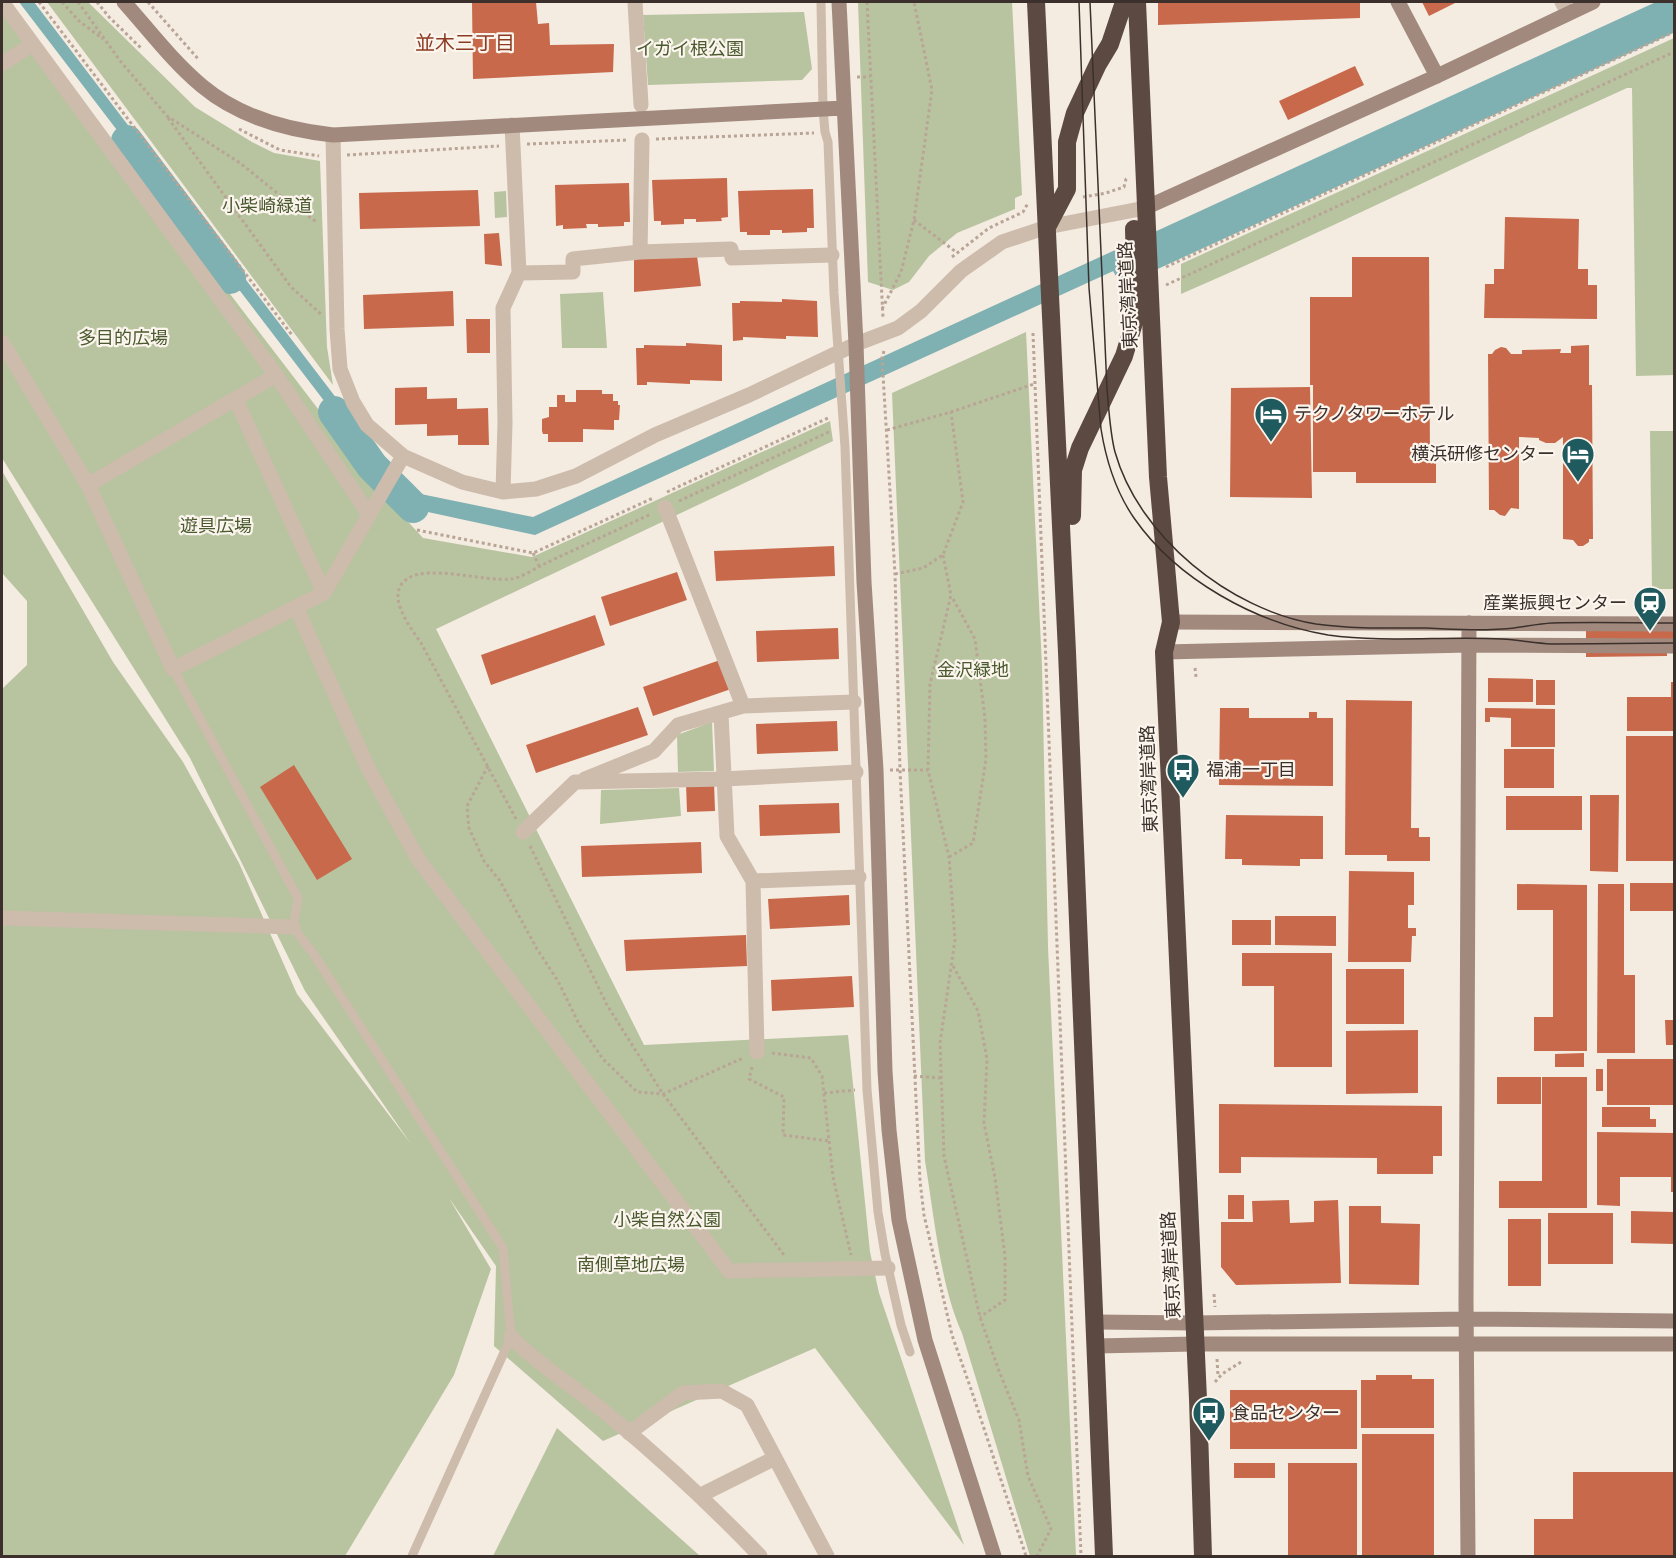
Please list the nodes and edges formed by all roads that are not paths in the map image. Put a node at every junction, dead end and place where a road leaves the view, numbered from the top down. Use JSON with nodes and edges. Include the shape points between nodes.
{"nodes":[{"id":1,"x":2,"y":2,"type":"edge"},
{"id":2,"x":124,"y":2,"type":"edge"},
{"id":3,"x":635,"y":2,"type":"edge"},
{"id":4,"x":821,"y":2,"type":"edge"},
{"id":5,"x":839,"y":2,"type":"edge"},
{"id":6,"x":1036,"y":2,"type":"edge"},
{"id":7,"x":1124,"y":2,"type":"edge"},
{"id":8,"x":1137,"y":2,"type":"edge"},
{"id":9,"x":1398,"y":2,"type":"edge"},
{"id":10,"x":1593,"y":2,"type":"edge"},
{"id":11,"x":1565,"y":7,"type":"edge"},
{"id":12,"x":33,"y":45,"type":"junction"},
{"id":13,"x":2,"y":64,"type":"edge"},
{"id":14,"x":1437,"y":76,"type":"junction"},
{"id":15,"x":641,"y":105,"type":"dead end"},
{"id":16,"x":843,"y":108,"type":"junction"},
{"id":17,"x":823,"y":109,"type":"junction"},
{"id":18,"x":512,"y":125,"type":"junction"},
{"id":19,"x":333,"y":135,"type":"junction"},
{"id":20,"x":642,"y":140,"type":"dead end"},
{"id":21,"x":1045,"y":201,"type":"junction"},
{"id":22,"x":1145,"y":208,"type":"junction"},
{"id":23,"x":1047,"y":227,"type":"junction"},
{"id":24,"x":640,"y":252,"type":"junction"},
{"id":25,"x":832,"y":255,"type":"junction"},
{"id":26,"x":519,"y":273,"type":"junction"},
{"id":27,"x":2,"y":342,"type":"edge"},
{"id":28,"x":856,"y":344,"type":"junction"},
{"id":29,"x":838,"y":352,"type":"junction"},
{"id":30,"x":276,"y":375,"type":"junction"},
{"id":31,"x":236,"y":399,"type":"junction"},
{"id":32,"x":400,"y":461,"type":"junction"},
{"id":33,"x":88,"y":485,"type":"junction"},
{"id":34,"x":503,"y":492,"type":"junction"},
{"id":35,"x":665,"y":507,"type":"dead end"},
{"id":36,"x":368,"y":513,"type":"junction"},
{"id":37,"x":324,"y":593,"type":"junction"},
{"id":38,"x":296,"y":607,"type":"junction"},
{"id":39,"x":1172,"y":622,"type":"junction"},
{"id":40,"x":1469,"y":623,"type":"junction"},
{"id":41,"x":1674,"y":624,"type":"edge"},
{"id":42,"x":1469,"y":645,"type":"junction"},
{"id":43,"x":1674,"y":646,"type":"edge"},
{"id":44,"x":1067,"y":652,"type":"junction"},
{"id":45,"x":1164,"y":652,"type":"junction"},
{"id":46,"x":173,"y":669,"type":"junction"},
{"id":47,"x":854,"y":702,"type":"junction"},
{"id":48,"x":743,"y":706,"type":"junction"},
{"id":49,"x":721,"y":714,"type":"junction"},
{"id":50,"x":856,"y":772,"type":"junction"},
{"id":51,"x":724,"y":779,"type":"junction"},
{"id":52,"x":575,"y":782,"type":"junction"},
{"id":53,"x":523,"y":832,"type":"road end"},
{"id":54,"x":859,"y":877,"type":"junction"},
{"id":55,"x":753,"y":881,"type":"junction"},
{"id":56,"x":2,"y":918,"type":"edge"},
{"id":57,"x":293,"y":927,"type":"junction"},
{"id":58,"x":757,"y":1052,"type":"road end"},
{"id":59,"x":888,"y":1268,"type":"junction"},
{"id":60,"x":1466,"y":1319,"type":"junction"},
{"id":61,"x":1674,"y":1321,"type":"edge"},
{"id":62,"x":1094,"y":1322,"type":"junction"},
{"id":63,"x":1194,"y":1323,"type":"junction"},
{"id":64,"x":511,"y":1337,"type":"junction"},
{"id":65,"x":1196,"y":1344,"type":"junction"},
{"id":66,"x":1466,"y":1344,"type":"junction"},
{"id":67,"x":1674,"y":1344,"type":"edge"},
{"id":68,"x":1095,"y":1346,"type":"junction"},
{"id":69,"x":910,"y":1352,"type":"dead end"},
{"id":70,"x":629,"y":1433,"type":"junction"},
{"id":71,"x":775,"y":1458,"type":"junction"},
{"id":72,"x":701,"y":1495,"type":"junction"},
{"id":73,"x":412,"y":1557,"type":"edge"},
{"id":74,"x":760,"y":1557,"type":"edge"},
{"id":75,"x":827,"y":1557,"type":"edge"},
{"id":76,"x":994,"y":1557,"type":"edge"},
{"id":77,"x":1104,"y":1557,"type":"edge"},
{"id":78,"x":1203,"y":1557,"type":"edge"},
{"id":79,"x":1468,"y":1557,"type":"edge"}],
"edges":[{"from":1,"to":12,"type":"street"},
{"from":2,"to":19,"type":"street","via":[[182,68],[224,102],[299,131]]},
{"from":3,"to":15,"type":"street"},
{"from":4,"to":17,"type":"lane"},
{"from":5,"to":16,"type":"street"},
{"from":6,"to":21,"type":"highway"},
{"from":7,"to":21,"type":"highway","via":[[1110,44],[1071,126],[1066,189]]},
{"from":8,"to":22,"type":"highway","name":"東京湾岸道路"},
{"from":9,"to":14,"type":"street"},
{"from":10,"to":11,"type":"street"},
{"from":11,"to":14,"type":"street"},
{"from":12,"to":13,"type":"street"},
{"from":12,"to":30,"type":"street"},
{"from":14,"to":22,"type":"street"},
{"from":16,"to":17,"type":"street"},
{"from":16,"to":28,"type":"street"},
{"from":17,"to":18,"type":"street"},
{"from":17,"to":25,"type":"lane"},
{"from":18,"to":19,"type":"street"},
{"from":18,"to":26,"type":"street"},
{"from":19,"to":32,"type":"street","via":[[340,369],[367,425]]},
{"from":20,"to":24,"type":"street"},
{"from":21,"to":23,"type":"highway"},
{"from":22,"to":23,"type":"street"},
{"from":22,"to":39,"type":"highway","name":"東京湾岸道路","via":[[1158,477]]},
{"from":22,"to":44,"type":"highway","via":[[1134,229],[1136,307],[1131,337],[1073,470],[1073,607]]},
{"from":23,"to":28,"type":"street","via":[[1002,242],[961,271],[898,328]]},
{"from":23,"to":44,"type":"highway"},
{"from":24,"to":25,"type":"street","via":[[731,249],[732,258]]},
{"from":24,"to":26,"type":"street","via":[[573,259],[573,272]]},
{"from":25,"to":29,"type":"lane"},
{"from":26,"to":34,"type":"street","via":[[503,308]]},
{"from":27,"to":33,"type":"street"},
{"from":28,"to":29,"type":"street"},
{"from":28,"to":76,"type":"street","via":[[864,582],[876,770],[885,1071],[899,1220],[928,1351]]},
{"from":29,"to":34,"type":"street","via":[[576,476],[536,489]]},
{"from":29,"to":47,"type":"lane"},
{"from":30,"to":31,"type":"street"},
{"from":30,"to":36,"type":"street"},
{"from":31,"to":33,"type":"street"},
{"from":31,"to":37,"type":"street"},
{"from":32,"to":34,"type":"street"},
{"from":32,"to":36,"type":"street"},
{"from":33,"to":46,"type":"street"},
{"from":35,"to":48,"type":"street"},
{"from":36,"to":37,"type":"street"},
{"from":37,"to":38,"type":"street"},
{"from":38,"to":46,"type":"street"},
{"from":38,"to":59,"type":"street","via":[[368,768],[425,869],[729,1270]]},
{"from":39,"to":40,"type":"street"},
{"from":39,"to":45,"type":"highway","name":"東京湾岸道路"},
{"from":40,"to":41,"type":"street"},
{"from":40,"to":42,"type":"street"},
{"from":42,"to":43,"type":"street"},
{"from":42,"to":45,"type":"street"},
{"from":42,"to":60,"type":"street"},
{"from":44,"to":62,"type":"highway"},
{"from":45,"to":63,"type":"highway","name":"東京湾岸道路"},
{"from":46,"to":57,"type":"lane","via":[[298,898]]},
{"from":47,"to":48,"type":"street"},
{"from":47,"to":50,"type":"lane"},
{"from":48,"to":49,"type":"street"},
{"from":49,"to":51,"type":"street"},
{"from":49,"to":52,"type":"street","via":[[678,726],[654,751]]},
{"from":50,"to":51,"type":"street"},
{"from":50,"to":54,"type":"lane"},
{"from":51,"to":52,"type":"street"},
{"from":51,"to":55,"type":"street","via":[[728,836]]},
{"from":52,"to":53,"type":"street"},
{"from":54,"to":55,"type":"street"},
{"from":54,"to":59,"type":"lane","via":[[867,1090],[878,1212]]},
{"from":55,"to":58,"type":"street"},
{"from":56,"to":57,"type":"street"},
{"from":57,"to":64,"type":"lane","via":[[503,1248]]},
{"from":59,"to":69,"type":"lane"},
{"from":60,"to":61,"type":"street"},
{"from":60,"to":63,"type":"street"},
{"from":60,"to":66,"type":"street"},
{"from":62,"to":63,"type":"street"},
{"from":62,"to":68,"type":"highway"},
{"from":63,"to":65,"type":"highway","name":"東京湾岸道路"},
{"from":64,"to":70,"type":"street","via":[[532,1359],[576,1388]]},
{"from":64,"to":73,"type":"lane"},
{"from":65,"to":66,"type":"street"},
{"from":65,"to":68,"type":"street"},
{"from":65,"to":78,"type":"highway","name":"東京湾岸道路"},
{"from":66,"to":67,"type":"street"},
{"from":66,"to":79,"type":"street"},
{"from":68,"to":77,"type":"highway"},
{"from":70,"to":71,"type":"street","via":[[683,1393],[722,1391],[747,1404]]},
{"from":70,"to":72,"type":"street"},
{"from":71,"to":72,"type":"street"},
{"from":71,"to":75,"type":"street"},
{"from":72,"to":74,"type":"street"}]}
